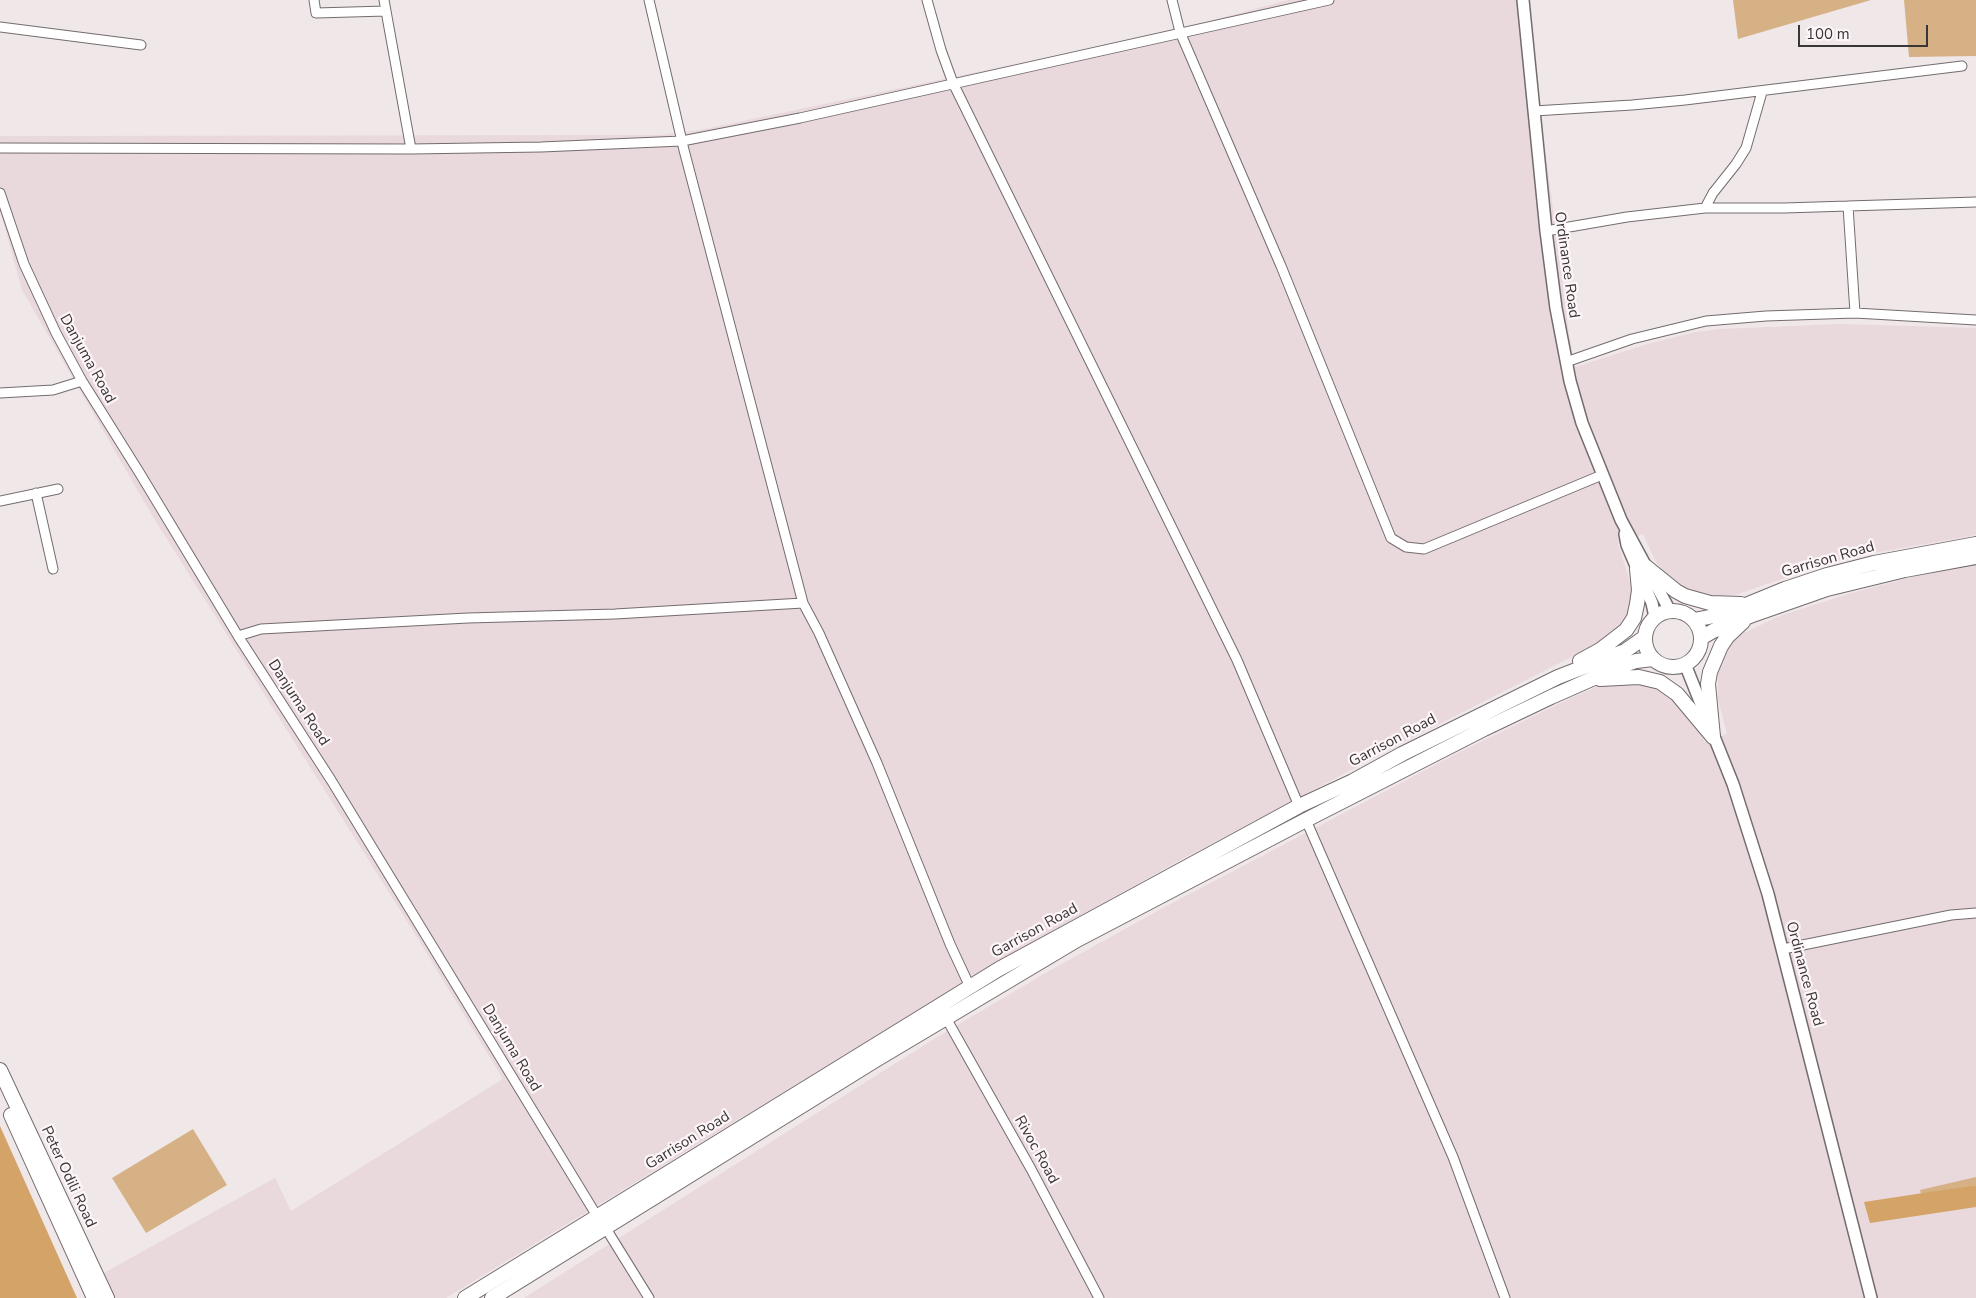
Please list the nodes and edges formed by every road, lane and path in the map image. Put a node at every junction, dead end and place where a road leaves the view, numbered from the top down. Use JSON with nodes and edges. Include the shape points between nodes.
{"nodes":[{"id":1,"x":314,"y":0,"type":"edge"},
{"id":2,"x":384,"y":0,"type":"edge"},
{"id":3,"x":648,"y":0,"type":"edge"},
{"id":4,"x":927,"y":0,"type":"edge"},
{"id":5,"x":1172,"y":0,"type":"edge"},
{"id":6,"x":1329,"y":0,"type":"edge"},
{"id":7,"x":1526,"y":0,"type":"edge"},
{"id":8,"x":386,"y":11,"type":"junction"},
{"id":9,"x":0,"y":28,"type":"edge"},
{"id":10,"x":1180,"y":32,"type":"junction"},
{"id":11,"x":141,"y":45,"type":"dead end"},
{"id":12,"x":1962,"y":66,"type":"dead end"},
{"id":13,"x":954,"y":83,"type":"junction"},
{"id":14,"x":1762,"y":92,"type":"junction"},
{"id":15,"x":1534,"y":111,"type":"junction"},
{"id":16,"x":682,"y":141,"type":"junction"},
{"id":17,"x":0,"y":148,"type":"edge"},
{"id":18,"x":410,"y":149,"type":"junction"},
{"id":19,"x":0,"y":193,"type":"edge"},
{"id":20,"x":1976,"y":202,"type":"edge"},
{"id":21,"x":1848,"y":206,"type":"junction"},
{"id":22,"x":1705,"y":208,"type":"junction"},
{"id":23,"x":1546,"y":231,"type":"junction"},
{"id":24,"x":1855,"y":313,"type":"junction"},
{"id":25,"x":1976,"y":320,"type":"edge"},
{"id":26,"x":1566,"y":362,"type":"junction"},
{"id":27,"x":82,"y":381,"type":"junction"},
{"id":28,"x":0,"y":393,"type":"edge"},
{"id":29,"x":1602,"y":475,"type":"junction"},
{"id":30,"x":58,"y":489,"type":"dead end"},
{"id":31,"x":36,"y":493,"type":"junction"},
{"id":32,"x":0,"y":501,"type":"edge"},
{"id":33,"x":1976,"y":544,"type":"edge"},
{"id":34,"x":1976,"y":557,"type":"edge"},
{"id":35,"x":1641,"y":568,"type":"junction"},
{"id":36,"x":53,"y":569,"type":"dead end"},
{"id":37,"x":803,"y":603,"type":"junction"},
{"id":38,"x":1747,"y":610,"type":"junction"},
{"id":39,"x":1670,"y":611,"type":"junction"},
{"id":40,"x":1655,"y":617,"type":"junction"},
{"id":41,"x":1694,"y":620,"type":"junction"},
{"id":42,"x":238,"y":636,"type":"junction"},
{"id":43,"x":1644,"y":636,"type":"junction"},
{"id":44,"x":1701,"y":638,"type":"junction"},
{"id":45,"x":1653,"y":659,"type":"junction"},
{"id":46,"x":1685,"y":664,"type":"junction"},
{"id":47,"x":1558,"y":677,"type":"junction"},
{"id":48,"x":1580,"y":684,"type":"junction"},
{"id":49,"x":1713,"y":737,"type":"junction"},
{"id":50,"x":1299,"y":806,"type":"junction"},
{"id":51,"x":1306,"y":820,"type":"junction"},
{"id":52,"x":1976,"y":913,"type":"edge"},
{"id":53,"x":1783,"y":950,"type":"junction"},
{"id":54,"x":970,"y":987,"type":"junction"},
{"id":55,"x":946,"y":1018,"type":"junction"},
{"id":56,"x":0,"y":1070,"type":"edge"},
{"id":57,"x":0,"y":1091,"type":"edge"},
{"id":58,"x":601,"y":1222,"type":"junction"},
{"id":59,"x":94,"y":1298,"type":"edge"},
{"id":60,"x":107,"y":1298,"type":"edge"},
{"id":61,"x":465,"y":1298,"type":"edge"},
{"id":62,"x":492,"y":1298,"type":"edge"},
{"id":63,"x":649,"y":1298,"type":"edge"},
{"id":64,"x":1099,"y":1298,"type":"edge"},
{"id":65,"x":1505,"y":1298,"type":"edge"},
{"id":66,"x":1870,"y":1298,"type":"edge"}],
"edges":[{"from":1,"to":8,"type":"street","via":[[316,13]]},
{"from":2,"to":8,"type":"street"},
{"from":3,"to":16,"type":"street"},
{"from":4,"to":13,"type":"street"},
{"from":5,"to":10,"type":"street"},
{"from":6,"to":10,"type":"street"},
{"from":7,"to":15,"type":"street","name":"Ordinance Road"},
{"from":8,"to":18,"type":"street"},
{"from":9,"to":11,"type":"street"},
{"from":10,"to":13,"type":"street"},
{"from":10,"to":29,"type":"street","via":[[1281,266],[1391,538],[1406,547],[1424,549]]},
{"from":12,"to":14,"type":"street"},
{"from":13,"to":16,"type":"street"},
{"from":13,"to":50,"type":"street","via":[[1237,660]]},
{"from":14,"to":15,"type":"street","via":[[1632,106]]},
{"from":14,"to":22,"type":"street","via":[[1746,148]]},
{"from":15,"to":23,"type":"street","name":"Ordinance Road"},
{"from":16,"to":18,"type":"street"},
{"from":16,"to":37,"type":"street"},
{"from":17,"to":18,"type":"street"},
{"from":19,"to":27,"type":"street","name":"Danjuma Road","via":[[24,264]]},
{"from":20,"to":21,"type":"street"},
{"from":21,"to":22,"type":"street"},
{"from":21,"to":24,"type":"street"},
{"from":22,"to":23,"type":"street"},
{"from":23,"to":26,"type":"street","name":"Ordinance Road"},
{"from":24,"to":25,"type":"street"},
{"from":24,"to":26,"type":"street","via":[[1706,321],[1632,340]]},
{"from":26,"to":29,"type":"street","name":"Ordinance Road","via":[[1576,403]]},
{"from":27,"to":28,"type":"street","via":[[53,390]]},
{"from":27,"to":42,"type":"street","name":"Danjuma Road"},
{"from":29,"to":35,"type":"street","name":"Ordinance Road","via":[[1623,525],[1636,545]]},
{"from":30,"to":31,"type":"street"},
{"from":31,"to":32,"type":"street"},
{"from":31,"to":36,"type":"street"},
{"from":33,"to":38,"type":"main road","name":"Garrison Road","via":[[1836,572],[1785,589]]},
{"from":34,"to":38,"type":"main road","name":"Garrison Road","via":[[1860,580]]},
{"from":35,"to":38,"type":"main road","via":[[1696,600]]},
{"from":35,"to":39,"type":"street","name":"Ordinance Road"},
{"from":35,"to":40,"type":"street","name":"Ordinance Road"},
{"from":35,"to":47,"type":"main road","via":[[1634,618],[1626,630]]},
{"from":37,"to":42,"type":"street","via":[[260,629]]},
{"from":37,"to":54,"type":"street","via":[[877,763]]},
{"from":38,"to":41,"type":"main road","name":"Garrison Road"},
{"from":38,"to":44,"type":"main road","name":"Garrison Road"},
{"from":38,"to":49,"type":"main road","via":[[1714,658],[1710,672],[1708,684]]},
{"from":39,"to":40,"type":"main road"},
{"from":39,"to":41,"type":"main road","via":[[1688,615]]},
{"from":40,"to":43,"type":"main road"},
{"from":41,"to":44,"type":"main road"},
{"from":42,"to":58,"type":"street","name":"Danjuma Road","via":[[332,780]]},
{"from":43,"to":45,"type":"main road","via":[[1645,646]]},
{"from":43,"to":47,"type":"main road","name":"Garrison Road","via":[[1625,651]]},
{"from":44,"to":46,"type":"main road","via":[[1696,655]]},
{"from":45,"to":46,"type":"main road","via":[[1664,666]]},
{"from":45,"to":48,"type":"main road","name":"Garrison Road","via":[[1636,661]]},
{"from":46,"to":49,"type":"street","name":"Ordinance Road"},
{"from":47,"to":50,"type":"main road","name":"Garrison Road"},
{"from":48,"to":49,"type":"main road","via":[[1621,677],[1660,682],[1677,694]]},
{"from":48,"to":51,"type":"main road","name":"Garrison Road"},
{"from":49,"to":53,"type":"street","name":"Ordinance Road","via":[[1742,808]]},
{"from":50,"to":54,"type":"main road","name":"Garrison Road"},
{"from":51,"to":55,"type":"main road","name":"Garrison Road","via":[[1077,940]]},
{"from":51,"to":65,"type":"street","via":[[1453,1157]]},
{"from":52,"to":53,"type":"street","via":[[1951,915]]},
{"from":53,"to":66,"type":"street","name":"Ordinance Road"},
{"from":54,"to":58,"type":"main road","name":"Garrison Road"},
{"from":55,"to":58,"type":"main road","name":"Garrison Road"},
{"from":55,"to":64,"type":"street","name":"Rivoc Road"},
{"from":56,"to":60,"type":"main road","name":"Peter Odili Road"},
{"from":57,"to":59,"type":"main road","name":"Peter Odili Road"},
{"from":58,"to":61,"type":"main road","name":"Garrison Road"},
{"from":58,"to":62,"type":"main road","name":"Garrison Road"},
{"from":58,"to":63,"type":"street","name":"Danjuma Road"}]}
